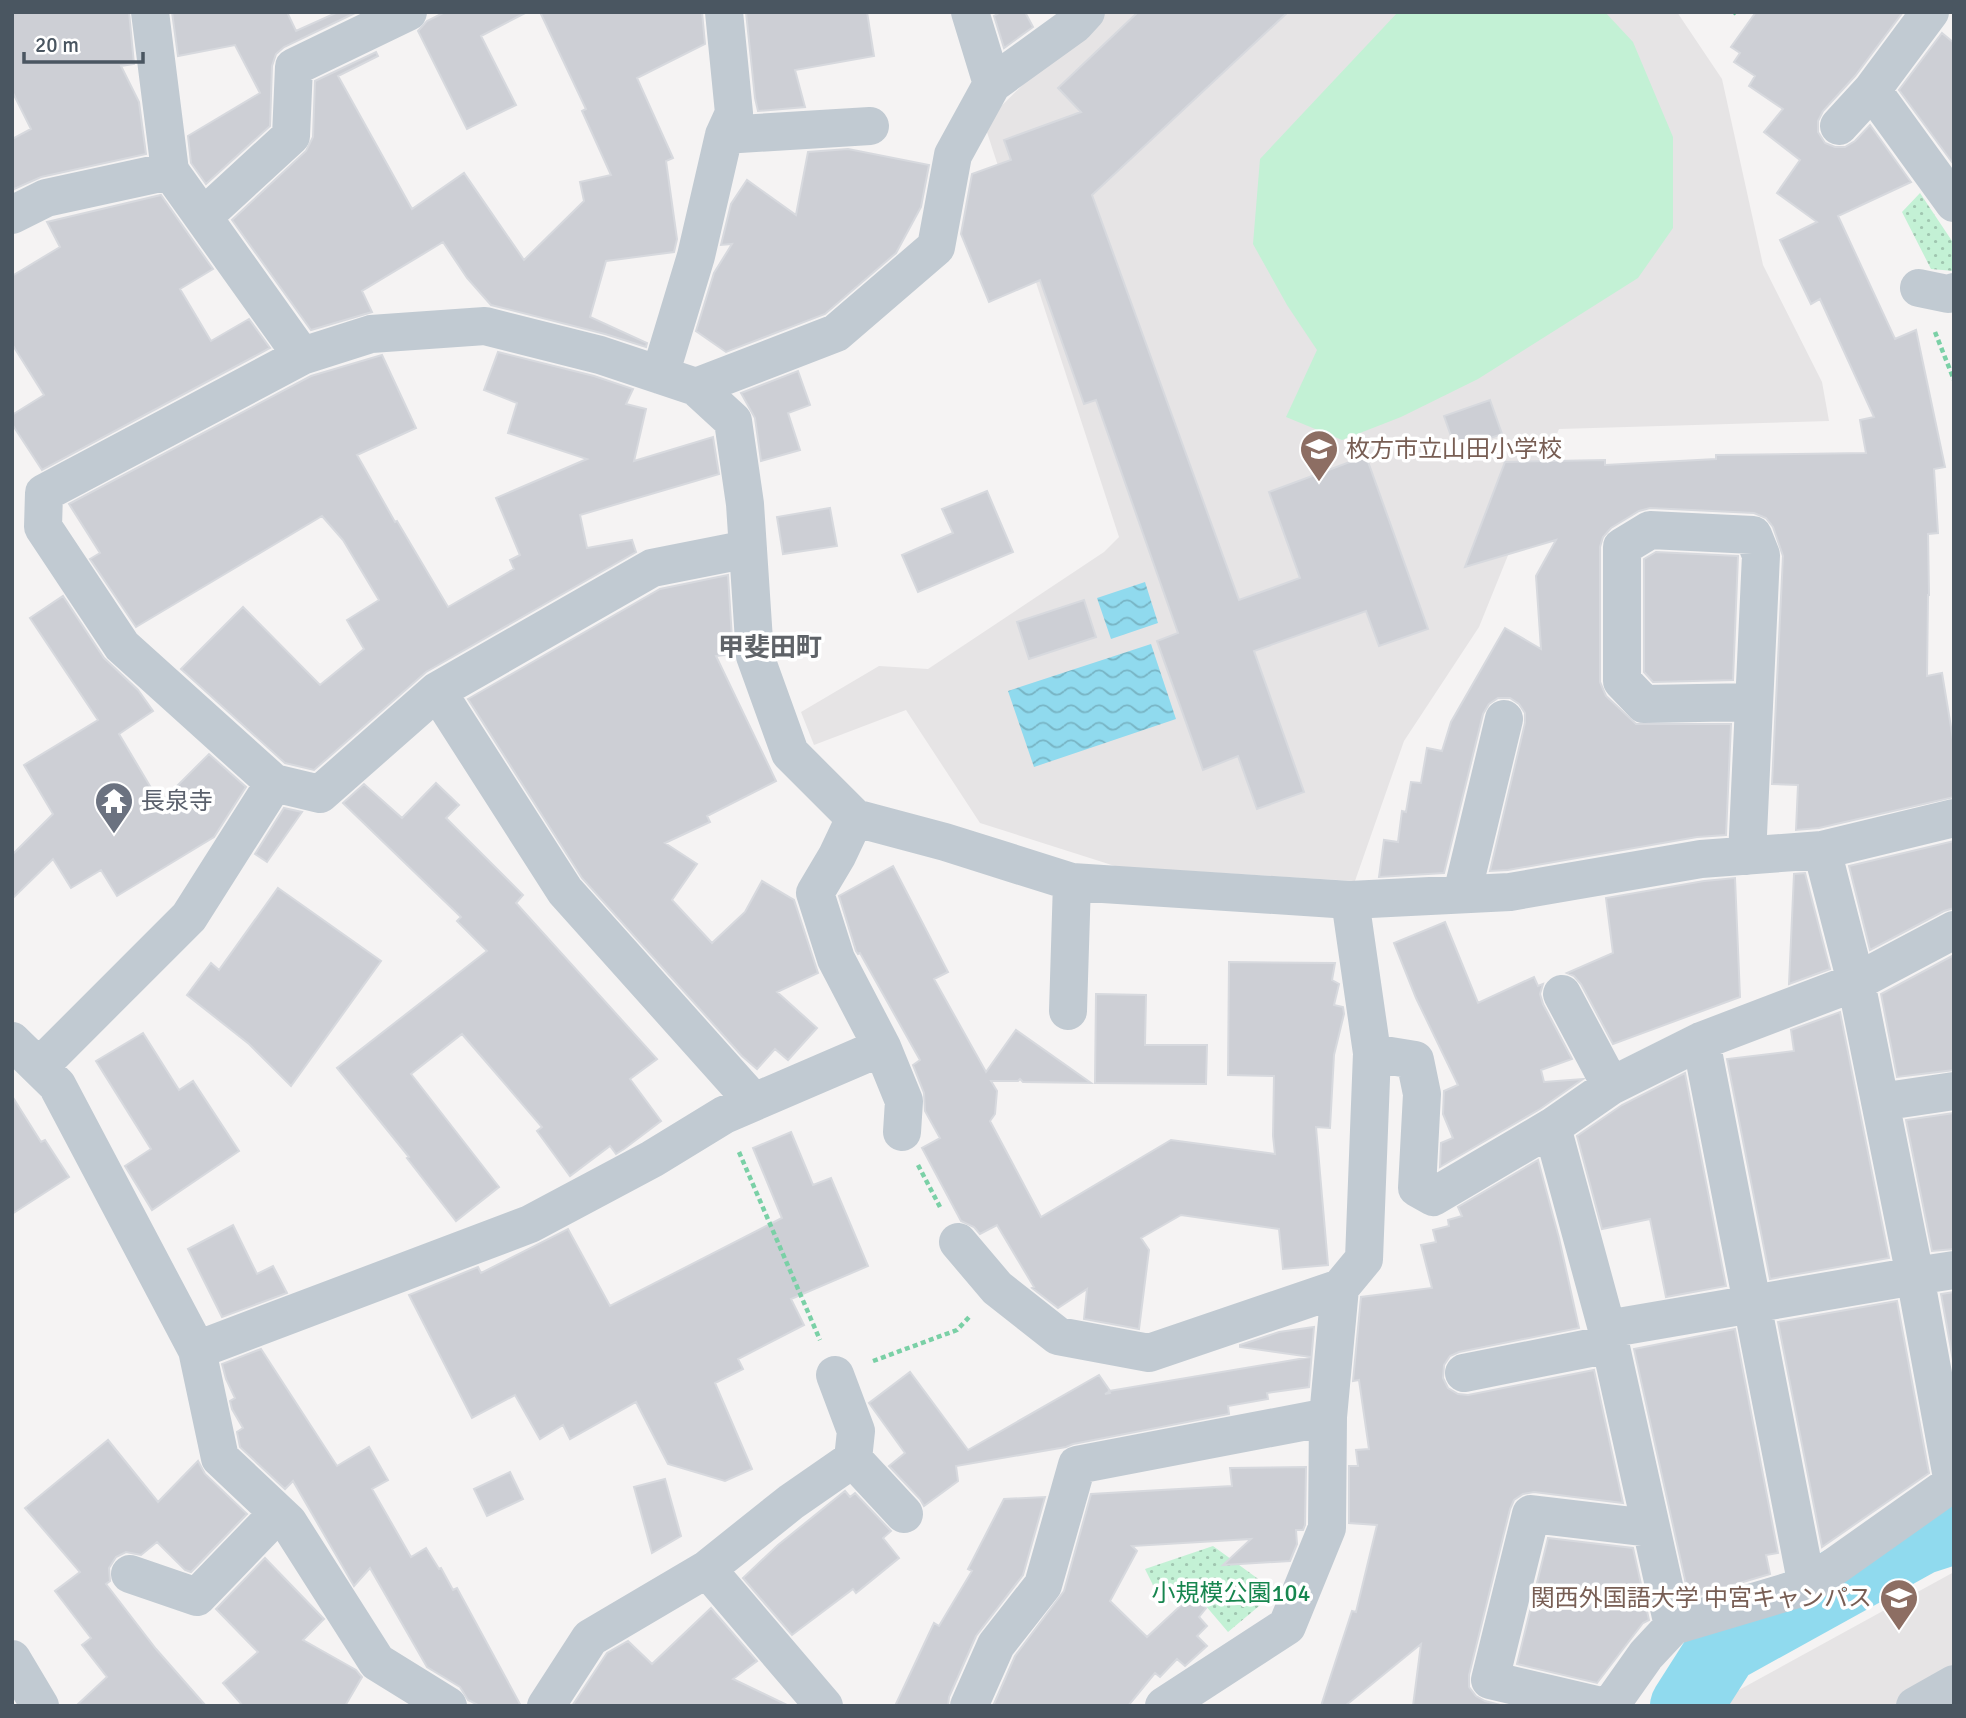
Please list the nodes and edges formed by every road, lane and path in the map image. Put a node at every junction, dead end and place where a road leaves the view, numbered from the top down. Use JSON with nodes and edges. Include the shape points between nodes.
{"nodes":[{"id":1,"x":150,"y":12,"type":"edge"},
{"id":2,"x":408,"y":12,"type":"edge"},
{"id":3,"x":724,"y":12,"type":"edge"},
{"id":4,"x":970,"y":12,"type":"edge"},
{"id":5,"x":1087,"y":12,"type":"edge"},
{"id":6,"x":1930,"y":12,"type":"edge"},
{"id":7,"x":992,"y":84,"type":"junction"},
{"id":8,"x":1872,"y":90,"type":"junction"},
{"id":9,"x":870,"y":126,"type":"dead end"},
{"id":10,"x":1839,"y":126,"type":"dead end"},
{"id":11,"x":724,"y":135,"type":"junction"},
{"id":12,"x":170,"y":171,"type":"junction"},
{"id":13,"x":1954,"y":203,"type":"edge"},
{"id":14,"x":12,"y":215,"type":"edge"},
{"id":15,"x":204,"y":216,"type":"junction"},
{"id":16,"x":302,"y":356,"type":"junction"},
{"id":17,"x":660,"y":375,"type":"junction"},
{"id":18,"x":696,"y":387,"type":"junction"},
{"id":19,"x":748,"y":549,"type":"junction"},
{"id":20,"x":437,"y":691,"type":"junction"},
{"id":21,"x":1753,"y":702,"type":"junction"},
{"id":22,"x":1504,"y":719,"type":"dead end"},
{"id":23,"x":274,"y":783,"type":"junction"},
{"id":24,"x":855,"y":818,"type":"junction"},
{"id":25,"x":1954,"y":818,"type":"edge"},
{"id":26,"x":1822,"y":850,"type":"junction"},
{"id":27,"x":1747,"y":856,"type":"junction"},
{"id":28,"x":1072,"y":882,"type":"junction"},
{"id":29,"x":1462,"y":894,"type":"junction"},
{"id":30,"x":1350,"y":900,"type":"junction"},
{"id":31,"x":1954,"y":929,"type":"edge"},
{"id":32,"x":1856,"y":982,"type":"junction"},
{"id":33,"x":1562,"y":994,"type":"dead end"},
{"id":34,"x":1068,"y":1012,"type":"dead end"},
{"id":35,"x":12,"y":1041,"type":"edge"},
{"id":36,"x":1701,"y":1041,"type":"junction"},
{"id":37,"x":882,"y":1047,"type":"junction"},
{"id":38,"x":1372,"y":1053,"type":"junction"},
{"id":39,"x":39,"y":1067,"type":"junction"},
{"id":40,"x":1611,"y":1086,"type":"junction"},
{"id":41,"x":1954,"y":1091,"type":"edge"},
{"id":42,"x":1880,"y":1101,"type":"junction"},
{"id":43,"x":739,"y":1109,"type":"junction"},
{"id":44,"x":1552,"y":1127,"type":"junction"},
{"id":45,"x":902,"y":1132,"type":"joint"},
{"id":46,"x":958,"y":1242,"type":"joint"},
{"id":47,"x":1954,"y":1270,"type":"edge"},
{"id":48,"x":1915,"y":1276,"type":"junction"},
{"id":49,"x":997,"y":1288,"type":"junction"},
{"id":50,"x":1340,"y":1288,"type":"junction"},
{"id":51,"x":1752,"y":1304,"type":"junction"},
{"id":52,"x":1609,"y":1336,"type":"junction"},
{"id":53,"x":197,"y":1350,"type":"junction"},
{"id":54,"x":1464,"y":1373,"type":"dead end"},
{"id":55,"x":835,"y":1375,"type":"junction"},
{"id":56,"x":1328,"y":1417,"type":"junction"},
{"id":57,"x":853,"y":1459,"type":"junction"},
{"id":58,"x":1954,"y":1483,"type":"edge"},
{"id":59,"x":278,"y":1513,"type":"junction"},
{"id":60,"x":904,"y":1514,"type":"dead end"},
{"id":61,"x":1650,"y":1528,"type":"junction"},
{"id":62,"x":707,"y":1569,"type":"junction"},
{"id":63,"x":130,"y":1574,"type":"dead end"},
{"id":64,"x":1807,"y":1586,"type":"junction"},
{"id":65,"x":1673,"y":1626,"type":"junction"},
{"id":66,"x":12,"y":1659,"type":"edge"},
{"id":67,"x":1954,"y":1684,"type":"edge"},
{"id":68,"x":40,"y":1706,"type":"edge"},
{"id":69,"x":447,"y":1706,"type":"edge"},
{"id":70,"x":546,"y":1706,"type":"edge"},
{"id":71,"x":824,"y":1706,"type":"edge"},
{"id":72,"x":969,"y":1706,"type":"edge"},
{"id":73,"x":1164,"y":1706,"type":"edge"},
{"id":74,"x":1601,"y":1706,"type":"edge"},
{"id":75,"x":1610,"y":1706,"type":"edge"},
{"id":76,"x":1915,"y":1706,"type":"edge"}],
"edges":[{"from":1,"to":12,"type":"street"},
{"from":2,"to":15,"type":"street","via":[[294,67],[291,136]]},
{"from":3,"to":11,"type":"street","via":[[734,113]]},
{"from":4,"to":7,"type":"street"},
{"from":5,"to":7,"type":"street"},
{"from":6,"to":8,"type":"street"},
{"from":7,"to":18,"type":"street","via":[[953,155],[936,247],[836,333]]},
{"from":8,"to":10,"type":"street"},
{"from":8,"to":13,"type":"street"},
{"from":9,"to":11,"type":"street"},
{"from":11,"to":17,"type":"street","via":[[696,256]]},
{"from":12,"to":14,"type":"street","via":[[46,198]]},
{"from":12,"to":15,"type":"street"},
{"from":15,"to":16,"type":"street"},
{"from":16,"to":17,"type":"street","via":[[371,334],[485,326]]},
{"from":16,"to":23,"type":"street","via":[[44,493],[43,527],[122,646]]},
{"from":17,"to":18,"type":"street"},
{"from":18,"to":19,"type":"street","via":[[733,421]]},
{"from":19,"to":20,"type":"street","via":[[652,568]]},
{"from":19,"to":24,"type":"street","via":[[755,656],[790,753]]},
{"from":20,"to":23,"type":"street","via":[[320,794]]},
{"from":20,"to":43,"type":"street","via":[[565,891]]},
{"from":21,"to":21,"type":"street","via":[[1761,555],[1753,535],[1650,530],[1622,547],[1622,681],[1644,704]]},
{"from":21,"to":27,"type":"street"},
{"from":22,"to":29,"type":"street"},
{"from":23,"to":39,"type":"street","via":[[189,917]]},
{"from":24,"to":28,"type":"street"},
{"from":24,"to":37,"type":"street","via":[[815,893],[836,960]]},
{"from":25,"to":26,"type":"street"},
{"from":26,"to":27,"type":"street"},
{"from":26,"to":32,"type":"street"},
{"from":27,"to":29,"type":"street","via":[[1701,859],[1510,892]]},
{"from":28,"to":30,"type":"street"},
{"from":28,"to":34,"type":"street"},
{"from":29,"to":30,"type":"street"},
{"from":30,"to":38,"type":"street"},
{"from":31,"to":32,"type":"street"},
{"from":32,"to":36,"type":"street"},
{"from":32,"to":42,"type":"street"},
{"from":33,"to":40,"type":"street"},
{"from":35,"to":39,"type":"street"},
{"from":36,"to":40,"type":"street"},
{"from":36,"to":51,"type":"street"},
{"from":37,"to":43,"type":"street"},
{"from":37,"to":45,"type":"street","via":[[904,1101]]},
{"from":38,"to":44,"type":"street","via":[[1415,1060],[1422,1094],[1417,1188],[1433,1197]]},
{"from":38,"to":50,"type":"street","via":[[1364,1259]]},
{"from":39,"to":53,"type":"street","via":[[57,1085]]},
{"from":40,"to":44,"type":"street"},
{"from":41,"to":42,"type":"street"},
{"from":42,"to":48,"type":"street"},
{"from":43,"to":53,"type":"street","via":[[530,1224]]},
{"from":43,"to":55,"type":"path"},
{"from":44,"to":52,"type":"street"},
{"from":45,"to":46,"type":"path"},
{"from":46,"to":49,"type":"street"},
{"from":47,"to":48,"type":"street"},
{"from":48,"to":51,"type":"street"},
{"from":48,"to":58,"type":"street"},
{"from":49,"to":50,"type":"street","via":[[1058,1336],[1149,1353]]},
{"from":49,"to":55,"type":"path","via":[[957,1330]]},
{"from":50,"to":56,"type":"street"},
{"from":51,"to":52,"type":"street"},
{"from":51,"to":64,"type":"street"},
{"from":52,"to":54,"type":"street"},
{"from":52,"to":61,"type":"street"},
{"from":53,"to":59,"type":"street","via":[[220,1458]]},
{"from":55,"to":57,"type":"street","via":[[856,1431]]},
{"from":56,"to":72,"type":"street","via":[[1077,1465],[1043,1585],[996,1645]]},
{"from":56,"to":73,"type":"street","via":[[1327,1528],[1287,1626]]},
{"from":57,"to":60,"type":"street"},
{"from":57,"to":62,"type":"street"},
{"from":58,"to":64,"type":"street"},
{"from":59,"to":63,"type":"street","via":[[197,1597]]},
{"from":59,"to":69,"type":"street","via":[[377,1662]]},
{"from":61,"to":65,"type":"street"},
{"from":61,"to":74,"type":"street","via":[[1531,1514],[1490,1680]]},
{"from":62,"to":70,"type":"street","via":[[590,1638]]},
{"from":62,"to":71,"type":"street"},
{"from":64,"to":65,"type":"street"},
{"from":65,"to":75,"type":"street"},
{"from":66,"to":68,"type":"street"},
{"from":67,"to":76,"type":"street"}]}
